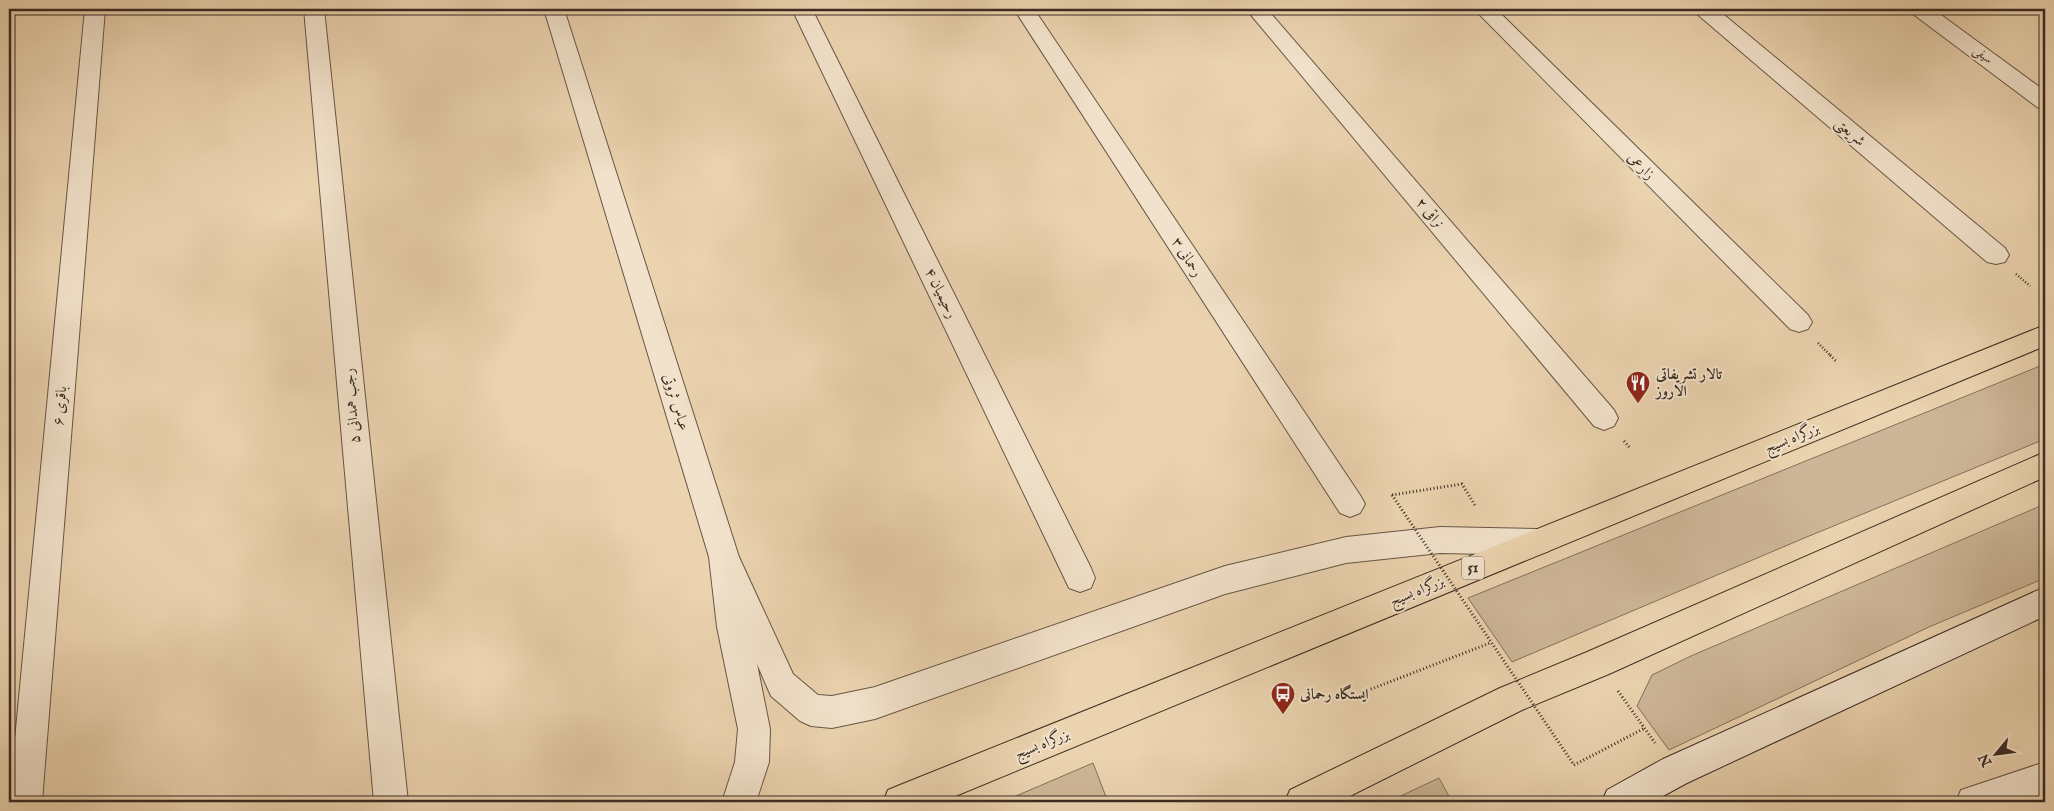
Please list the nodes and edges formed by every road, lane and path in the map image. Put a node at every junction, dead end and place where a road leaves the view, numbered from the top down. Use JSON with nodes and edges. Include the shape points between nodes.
{"nodes":[{"id":1,"x":95,"y":9,"type":"edge"},
{"id":2,"x":314,"y":9,"type":"edge"},
{"id":3,"x":554,"y":9,"type":"edge"},
{"id":4,"x":802,"y":9,"type":"edge"},
{"id":5,"x":1024,"y":9,"type":"edge"},
{"id":6,"x":1256,"y":9,"type":"edge"},
{"id":7,"x":1484,"y":9,"type":"edge"},
{"id":8,"x":1704,"y":9,"type":"edge"},
{"id":9,"x":1920,"y":9,"type":"edge"},
{"id":10,"x":2045,"y":102,"type":"edge"},
{"id":11,"x":1996,"y":255,"type":"dead end"},
{"id":12,"x":1799,"y":322,"type":"dead end"},
{"id":13,"x":2045,"y":335,"type":"edge"},
{"id":14,"x":1604,"y":418,"type":"dead end"},
{"id":15,"x":2045,"y":464,"type":"edge"},
{"id":16,"x":1350,"y":504,"type":"dead end"},
{"id":17,"x":1476,"y":507,"type":"dead end"},
{"id":18,"x":1538,"y":542,"type":"junction"},
{"id":19,"x":724,"y":557,"type":"junction"},
{"id":20,"x":1080,"y":578,"type":"dead end"},
{"id":21,"x":2045,"y":601,"type":"edge"},
{"id":22,"x":1490,"y":643,"type":"junction"},
{"id":23,"x":1598,"y":663,"type":"junction"},
{"id":24,"x":1361,"y":693,"type":"dead end"},
{"id":25,"x":1645,"y":728,"type":"junction"},
{"id":26,"x":1674,"y":771,"type":"junction"},
{"id":27,"x":2042,"y":782,"type":"edge"},
{"id":28,"x":25,"y":802,"type":"edge"},
{"id":29,"x":391,"y":802,"type":"edge"},
{"id":30,"x":739,"y":802,"type":"edge"},
{"id":31,"x":900,"y":802,"type":"edge"},
{"id":32,"x":1302,"y":802,"type":"edge"},
{"id":33,"x":1619,"y":802,"type":"edge"},
{"id":34,"x":1973,"y":802,"type":"edge"}],
"edges":[{"from":1,"to":28,"type":"street","name":"باقری ۶"},
{"from":2,"to":29,"type":"street","name":"رجب همدانی ۵"},
{"from":3,"to":19,"type":"street","name":"عباس ثروتی"},
{"from":4,"to":20,"type":"street","name":"رحیمیان ۴"},
{"from":5,"to":16,"type":"street","name":"رحمانی ۳"},
{"from":6,"to":14,"type":"street","name":"نراقی ۲"},
{"from":7,"to":12,"type":"street","name":"زارعی"},
{"from":8,"to":11,"type":"street","name":"شریعتی"},
{"from":9,"to":10,"type":"street","name":"سیفی"},
{"from":13,"to":18,"type":"highway","name":"بزرگراه بسیج","number":"51"},
{"from":15,"to":23,"type":"highway"},
{"from":17,"to":22,"type":"path","bridge":true,"via":[[1462,484],[1392,495]]},
{"from":18,"to":19,"type":"street","via":[[1440,540],[1346,550],[1225,580],[875,703],[832,712],[811,710],[782,686]]},
{"from":18,"to":31,"type":"highway","name":"بزرگراه بسیج","number":"51"},
{"from":19,"to":30,"type":"street","name":"عباس ثروتی","via":[[733,627],[754,728],[752,762]]},
{"from":21,"to":26,"type":"street"},
{"from":22,"to":24,"type":"path"},
{"from":22,"to":25,"type":"path","bridge":true,"via":[[1574,765]]},
{"from":23,"to":25,"type":"path"},
{"from":23,"to":32,"type":"highway","via":[[1511,699]]},
{"from":25,"to":26,"type":"path"},
{"from":26,"to":33,"type":"street"},
{"from":27,"to":34,"type":"street"}]}
